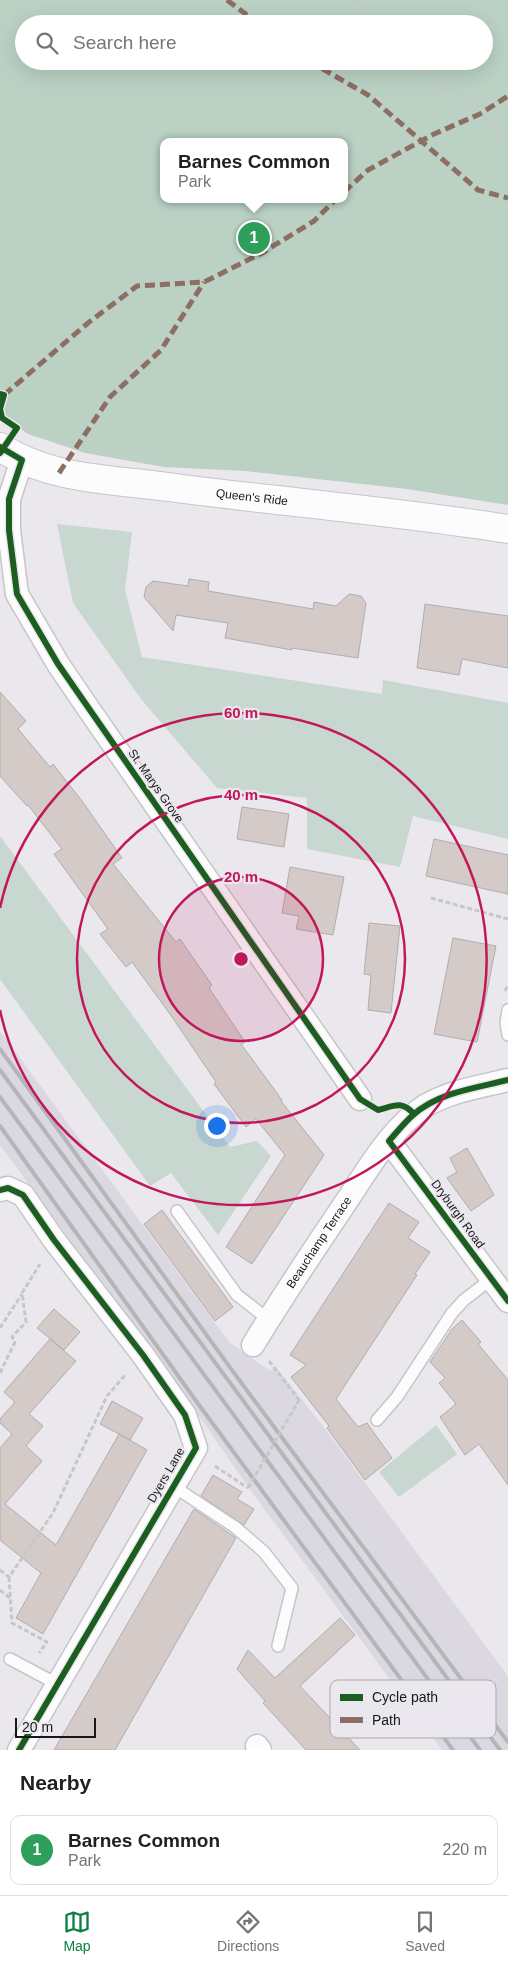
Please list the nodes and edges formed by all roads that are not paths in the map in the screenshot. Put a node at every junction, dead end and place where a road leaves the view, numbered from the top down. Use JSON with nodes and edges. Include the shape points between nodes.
{"nodes":[{"id":1,"x":11,"y":454,"type":"edge"},
{"id":2,"x":508,"y":529,"type":"edge"},
{"id":3,"x":508,"y":1010,"type":"edge"},
{"id":4,"x":508,"y":1035,"type":"edge"},
{"id":5,"x":508,"y":1080,"type":"edge"},
{"id":6,"x":360,"y":1099,"type":"dead end"},
{"id":7,"x":389,"y":1140,"type":"junction"},
{"id":8,"x":0,"y":1190,"type":"edge"},
{"id":9,"x":177,"y":1211,"type":"dead end"},
{"id":10,"x":492,"y":1279,"type":"junction"},
{"id":11,"x":508,"y":1301,"type":"edge"},
{"id":12,"x":268,"y":1319,"type":"junction"},
{"id":13,"x":253,"y":1345,"type":"dead end"},
{"id":14,"x":377,"y":1420,"type":"dead end"},
{"id":15,"x":173,"y":1486,"type":"junction"},
{"id":16,"x":278,"y":1646,"type":"dead end"},
{"id":17,"x":10,"y":1659,"type":"dead end"},
{"id":18,"x":59,"y":1680,"type":"junction"},
{"id":19,"x":19,"y":1750,"type":"edge"}],
"edges":[{"from":1,"to":2,"type":"main road","name":"Queen's Ride","via":[[59,473]]},
{"from":1,"to":6,"type":"street","name":"St. Marys Grove","via":[[9,530],[17,594],[58,664]]},
{"from":3,"to":4,"type":"lane"},
{"from":5,"to":7,"type":"street","name":"Beauchamp Terrace","via":[[443,1097],[414,1114]]},
{"from":7,"to":10,"type":"street","name":"Dryburgh Road"},
{"from":7,"to":12,"type":"street","name":"Beauchamp Terrace"},
{"from":8,"to":15,"type":"street","name":"Dyers Lane","via":[[8,1188],[23,1195],[186,1415],[196,1448]]},
{"from":9,"to":12,"type":"lane","via":[[237,1295]]},
{"from":10,"to":11,"type":"street","name":"Dryburgh Road"},
{"from":10,"to":14,"type":"lane","via":[[452,1313],[397,1396]]},
{"from":12,"to":13,"type":"street","name":"Beauchamp Terrace"},
{"from":15,"to":16,"type":"lane","via":[[235,1527],[264,1552],[292,1588]]},
{"from":15,"to":18,"type":"street","name":"Dyers Lane"},
{"from":17,"to":18,"type":"lane"},
{"from":18,"to":19,"type":"street","name":"Dyers Lane"}]}
